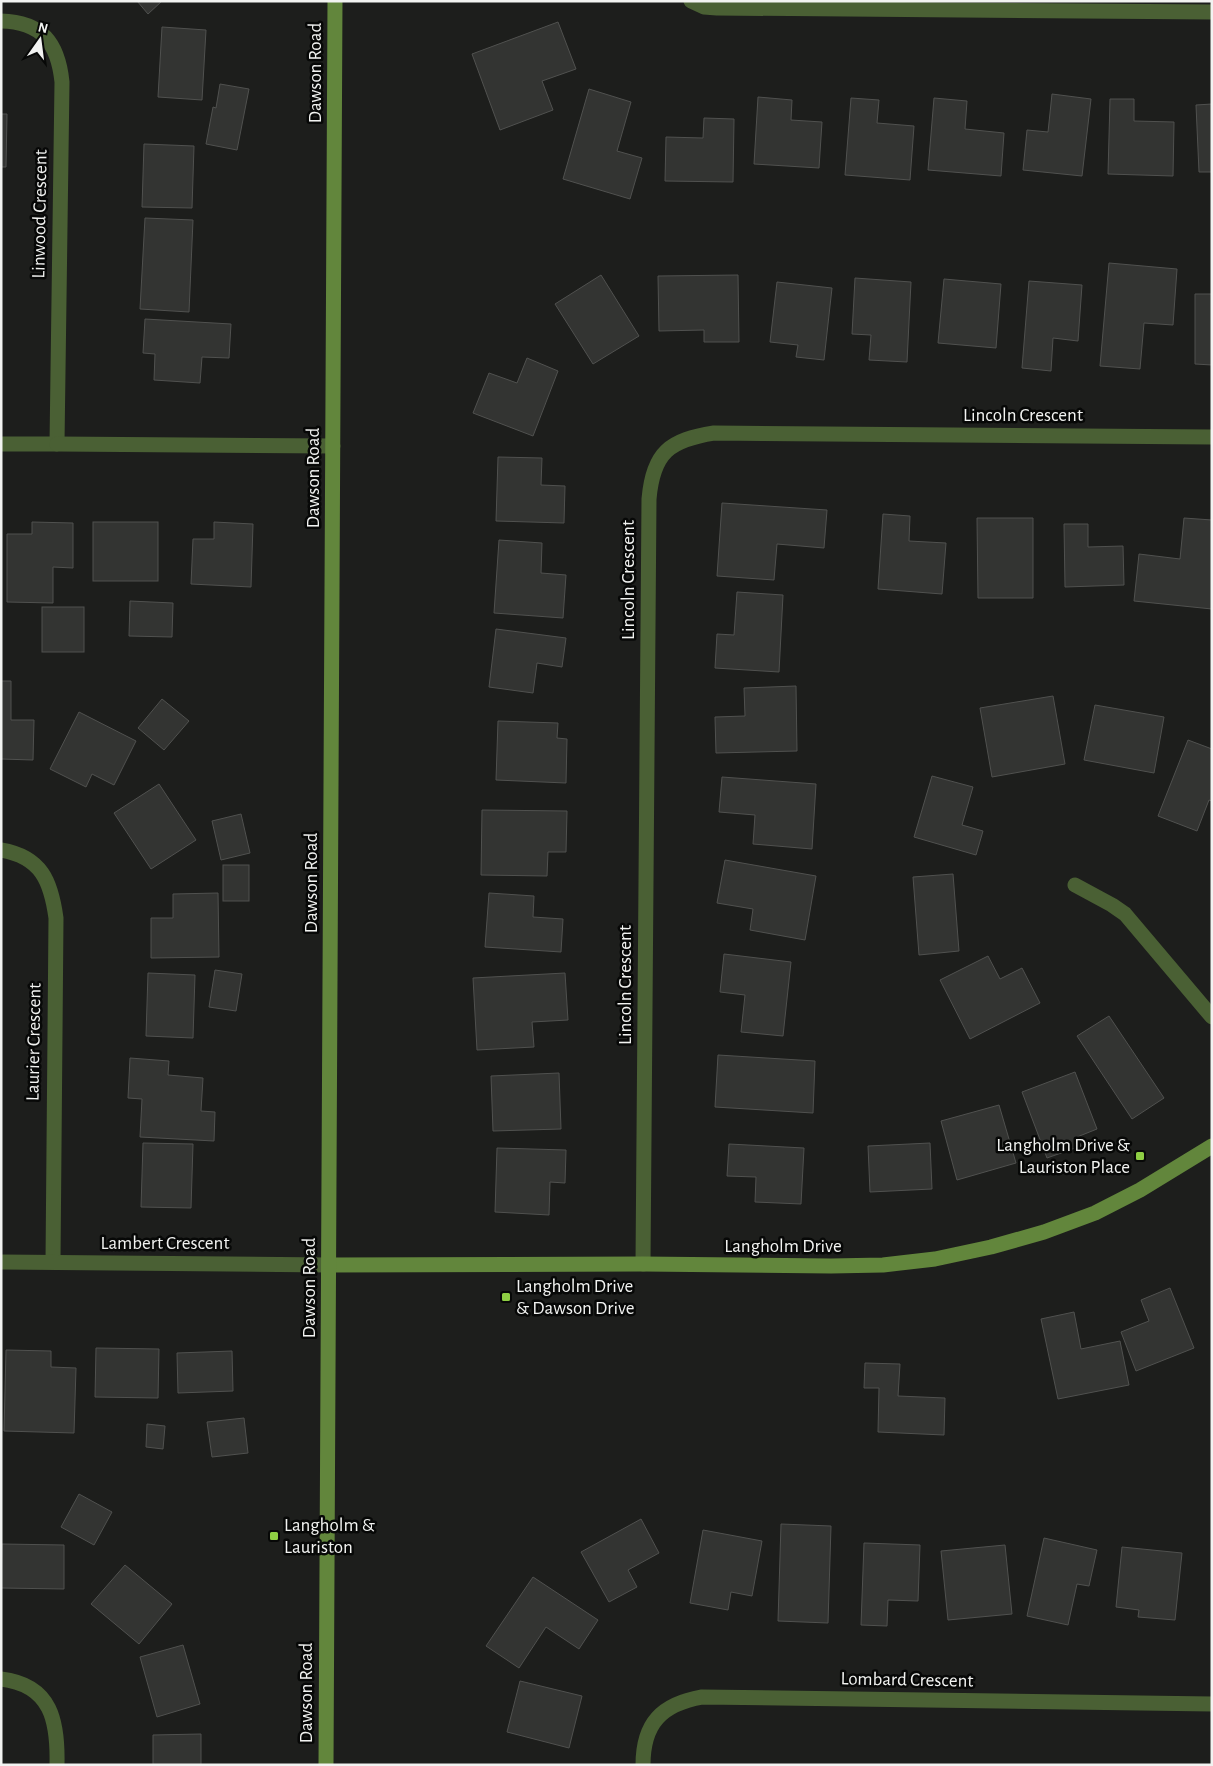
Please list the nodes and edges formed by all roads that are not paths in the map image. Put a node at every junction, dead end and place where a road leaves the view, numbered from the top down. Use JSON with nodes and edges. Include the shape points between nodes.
{"nodes":[{"id":1,"x":335,"y":1,"type":"edge"},
{"id":2,"x":690,"y":1,"type":"edge"},
{"id":3,"x":1083,"y":6,"type":"edge"},
{"id":4,"x":1212,"y":12,"type":"edge"},
{"id":5,"x":1,"y":21,"type":"edge"},
{"id":6,"x":1212,"y":437,"type":"edge"},
{"id":7,"x":1,"y":444,"type":"edge"},
{"id":8,"x":57,"y":444,"type":"junction"},
{"id":9,"x":333,"y":446,"type":"junction"},
{"id":10,"x":1,"y":850,"type":"edge"},
{"id":11,"x":1075,"y":885,"type":"dead end"},
{"id":12,"x":1212,"y":1017,"type":"edge"},
{"id":13,"x":1212,"y":1146,"type":"edge"},
{"id":14,"x":1,"y":1262,"type":"edge"},
{"id":15,"x":53,"y":1262,"type":"junction"},
{"id":16,"x":643,"y":1264,"type":"junction"},
{"id":17,"x":329,"y":1265,"type":"junction"},
{"id":18,"x":1,"y":1679,"type":"edge"},
{"id":19,"x":1212,"y":1704,"type":"edge"},
{"id":20,"x":58,"y":1765,"type":"edge"},
{"id":21,"x":326,"y":1765,"type":"edge"},
{"id":22,"x":642,"y":1765,"type":"edge"}],
"edges":[{"from":1,"to":9,"type":"main road","name":"Dawson Road"},
{"from":2,"to":3,"type":"street","via":[[717,8]]},
{"from":3,"to":4,"type":"street"},
{"from":5,"to":8,"type":"street","name":"Linwood Crescent","via":[[28,24],[42,33],[51,44],[61,72]]},
{"from":6,"to":16,"type":"street","name":"Lincoln Crescent","via":[[714,433],[688,439],[665,451],[650,483],[649,499]]},
{"from":7,"to":8,"type":"street"},
{"from":8,"to":9,"type":"street"},
{"from":9,"to":17,"type":"main road","name":"Dawson Road"},
{"from":10,"to":15,"type":"street","name":"Laurier Crescent","via":[[21,856],[36,866],[48,882],[54,908]]},
{"from":11,"to":12,"type":"street","via":[[1125,914]]},
{"from":13,"to":16,"type":"main road","name":"Langholm Drive","via":[[1140,1190],[1095,1212],[1044,1232],[935,1260],[831,1266]]},
{"from":14,"to":15,"type":"street","name":"Lambert Crescent"},
{"from":15,"to":17,"type":"street","name":"Lambert Crescent"},
{"from":16,"to":17,"type":"main road","name":"Langholm Drive"},
{"from":17,"to":21,"type":"main road","name":"Dawson Road"},
{"from":18,"to":20,"type":"street","via":[[37,1693],[47,1704],[58,1739]]},
{"from":19,"to":22,"type":"street","name":"Lombard Crescent","via":[[702,1697],[671,1706],[658,1716],[644,1743]]}]}
